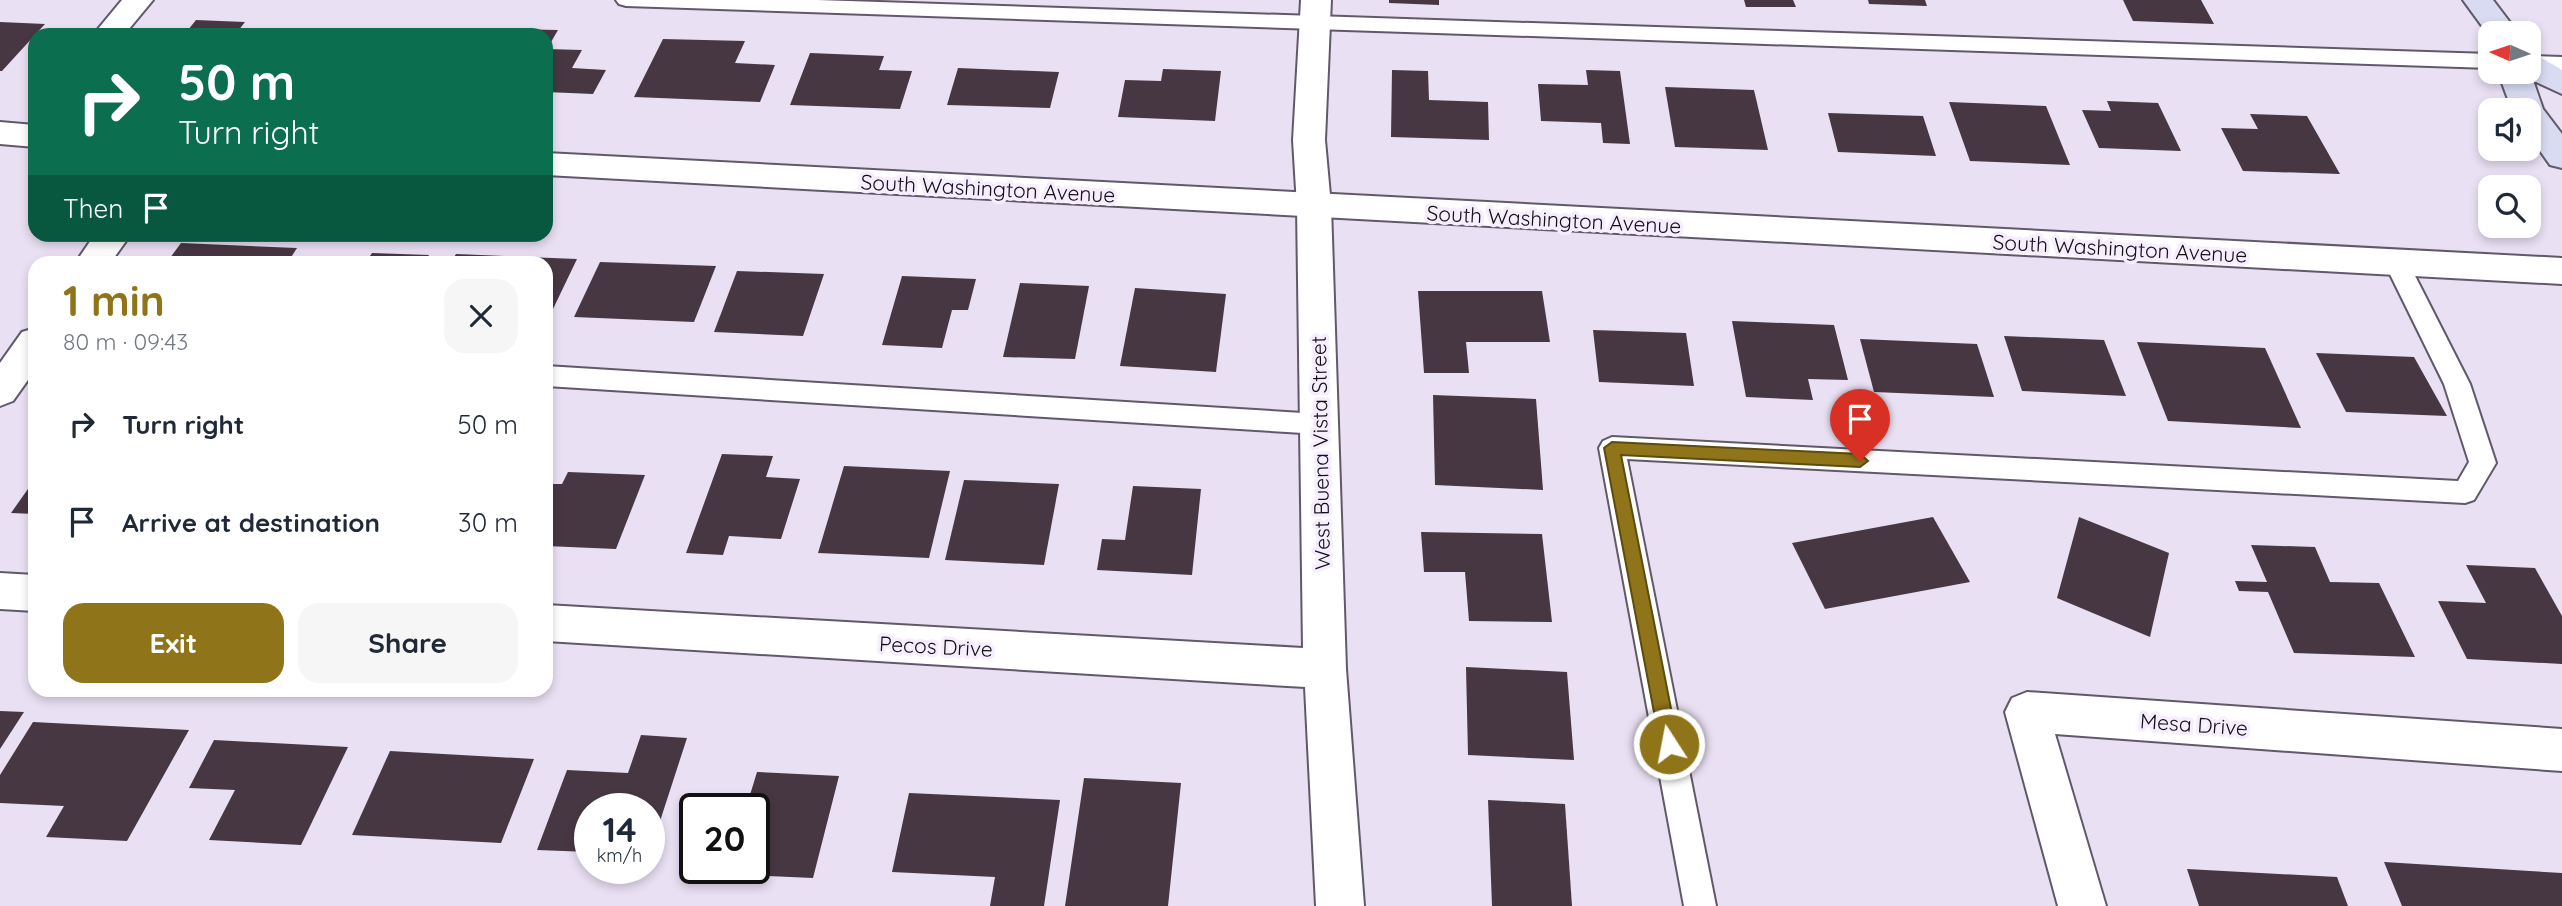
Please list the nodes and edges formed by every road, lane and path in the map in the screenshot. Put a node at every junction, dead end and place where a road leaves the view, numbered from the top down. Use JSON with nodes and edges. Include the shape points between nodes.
{"nodes":[{"id":1,"x":138,"y":0,"type":"edge"},
{"id":2,"x":626,"y":0,"type":"edge"},
{"id":3,"x":2478,"y":0,"type":"edge"},
{"id":4,"x":1315,"y":10,"type":"edge"},
{"id":5,"x":2494,"y":21,"type":"edge"},
{"id":6,"x":114,"y":28,"type":"edge"},
{"id":7,"x":2478,"y":60,"type":"edge"},
{"id":8,"x":2541,"y":63,"type":"edge"},
{"id":9,"x":2562,"y":64,"type":"edge"},
{"id":10,"x":2541,"y":71,"type":"edge"},
{"id":11,"x":2562,"y":84,"type":"edge"},
{"id":12,"x":2541,"y":129,"type":"edge"},
{"id":13,"x":2562,"y":157,"type":"edge"},
{"id":14,"x":553,"y":164,"type":"edge"},
{"id":15,"x":1314,"y":206,"type":"junction"},
{"id":16,"x":2396,"y":262,"type":"junction"},
{"id":17,"x":2562,"y":271,"type":"edge"},
{"id":18,"x":28,"y":352,"type":"edge"},
{"id":19,"x":553,"y":376,"type":"edge"},
{"id":20,"x":0,"y":391,"type":"edge"},
{"id":21,"x":1319,"y":424,"type":"junction"},
{"id":22,"x":0,"y":592,"type":"edge"},
{"id":23,"x":28,"y":593,"type":"edge"},
{"id":24,"x":553,"y":624,"type":"edge"},
{"id":25,"x":1325,"y":669,"type":"junction"},
{"id":26,"x":2562,"y":750,"type":"edge"},
{"id":27,"x":1340,"y":906,"type":"edge"},
{"id":28,"x":1700,"y":906,"type":"edge"},
{"id":29,"x":2082,"y":906,"type":"edge"}],
"edges":[{"from":1,"to":6,"type":"street"},
{"from":2,"to":4,"type":"lane"},
{"from":3,"to":5,"type":"main road"},
{"from":4,"to":7,"type":"lane"},
{"from":4,"to":15,"type":"street","name":"West Buena Vista Street","via":[[1309,140]]},
{"from":8,"to":9,"type":"lane"},
{"from":10,"to":11,"type":"main road"},
{"from":12,"to":13,"type":"main road"},
{"from":14,"to":15,"type":"street","name":"South Washington Avenue"},
{"from":15,"to":16,"type":"street","name":"South Washington Avenue"},
{"from":15,"to":21,"type":"street","name":"West Buena Vista Street"},
{"from":16,"to":17,"type":"street","name":"South Washington Avenue"},
{"from":16,"to":28,"type":"lane","via":[[2457,384],[2483,463],[2465,492],[1612,448]]},
{"from":18,"to":20,"type":"street"},
{"from":19,"to":21,"type":"lane"},
{"from":21,"to":25,"type":"street","name":"West Buena Vista Street"},
{"from":22,"to":23,"type":"street"},
{"from":24,"to":25,"type":"street","name":"Pecos Drive"},
{"from":25,"to":27,"type":"street","name":"West Buena Vista Street"},
{"from":26,"to":29,"type":"street","name":"Mesa Drive","via":[[2027,712]]}]}
